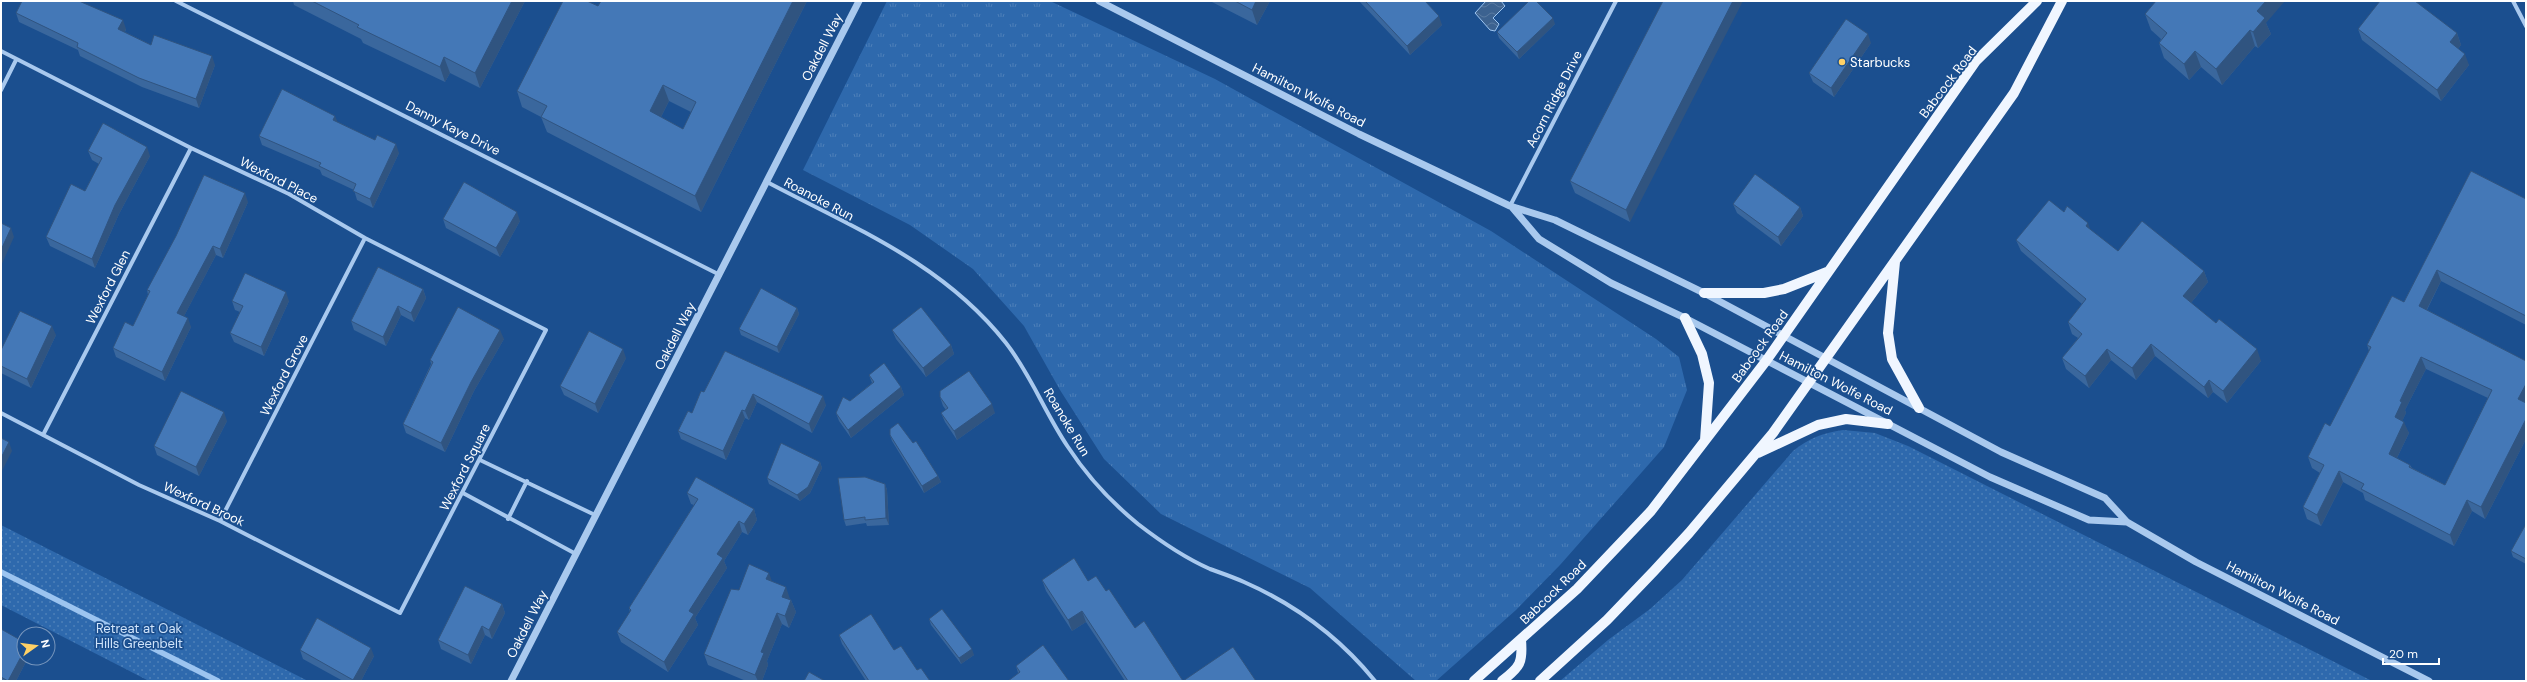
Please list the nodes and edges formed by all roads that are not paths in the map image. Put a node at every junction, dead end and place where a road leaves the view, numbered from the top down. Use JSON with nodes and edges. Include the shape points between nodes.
{"nodes":[{"id":1,"x":176,"y":1,"type":"edge"},
{"id":2,"x":859,"y":1,"type":"edge"},
{"id":3,"x":1099,"y":1,"type":"edge"},
{"id":4,"x":1616,"y":1,"type":"edge"},
{"id":5,"x":2037,"y":1,"type":"edge"},
{"id":6,"x":2062,"y":1,"type":"edge"},
{"id":7,"x":2513,"y":1,"type":"edge"},
{"id":8,"x":2526,"y":26,"type":"edge"},
{"id":9,"x":1,"y":51,"type":"edge"},
{"id":10,"x":16,"y":60,"type":"junction"},
{"id":11,"x":1,"y":90,"type":"edge"},
{"id":12,"x":191,"y":148,"type":"junction"},
{"id":13,"x":767,"y":182,"type":"junction"},
{"id":14,"x":1510,"y":206,"type":"junction"},
{"id":15,"x":365,"y":238,"type":"junction"},
{"id":16,"x":1895,"y":262,"type":"junction"},
{"id":17,"x":1828,"y":272,"type":"junction"},
{"id":18,"x":720,"y":275,"type":"junction"},
{"id":19,"x":1704,"y":293,"type":"junction"},
{"id":20,"x":1685,"y":318,"type":"junction"},
{"id":21,"x":546,"y":330,"type":"joint"},
{"id":22,"x":1784,"y":334,"type":"junction"},
{"id":23,"x":1825,"y":356,"type":"junction"},
{"id":24,"x":1766,"y":361,"type":"junction"},
{"id":25,"x":1807,"y":382,"type":"junction"},
{"id":26,"x":1919,"y":408,"type":"junction"},
{"id":27,"x":1,"y":413,"type":"edge"},
{"id":28,"x":1888,"y":424,"type":"junction"},
{"id":29,"x":43,"y":435,"type":"junction"},
{"id":30,"x":1705,"y":440,"type":"junction"},
{"id":31,"x":1754,"y":455,"type":"junction"},
{"id":32,"x":480,"y":460,"type":"junction"},
{"id":33,"x":527,"y":481,"type":"junction"},
{"id":34,"x":462,"y":493,"type":"junction"},
{"id":35,"x":595,"y":515,"type":"junction"},
{"id":36,"x":508,"y":519,"type":"junction"},
{"id":37,"x":220,"y":521,"type":"junction"},
{"id":38,"x":2127,"y":522,"type":"junction"},
{"id":39,"x":576,"y":554,"type":"junction"},
{"id":40,"x":400,"y":613,"type":"joint"},
{"id":41,"x":1521,"y":640,"type":"junction"},
{"id":42,"x":511,"y":681,"type":"edge"},
{"id":43,"x":1375,"y":681,"type":"edge"},
{"id":44,"x":1474,"y":681,"type":"edge"},
{"id":45,"x":1502,"y":681,"type":"edge"},
{"id":46,"x":1540,"y":681,"type":"edge"},
{"id":47,"x":2429,"y":681,"type":"edge"}],
"edges":[{"from":1,"to":18,"type":"street","name":"Danny Kaye Drive"},
{"from":2,"to":13,"type":"street","name":"Oakdell Way"},
{"from":3,"to":14,"type":"street","name":"Hamilton Wolfe Road","via":[[1360,134]]},
{"from":4,"to":14,"type":"street","name":"Acorn Ridge Drive"},
{"from":5,"to":17,"type":"main road","name":"Babcock Road","via":[[1976,61]]},
{"from":6,"to":16,"type":"main road","via":[[2014,93]]},
{"from":7,"to":8,"type":"street"},
{"from":9,"to":10,"type":"street","name":"Wexford Place"},
{"from":10,"to":11,"type":"street"},
{"from":10,"to":12,"type":"street","name":"Wexford Place"},
{"from":12,"to":15,"type":"street","name":"Wexford Place","via":[[289,194]]},
{"from":12,"to":29,"type":"street","name":"Wexford Glen"},
{"from":13,"to":18,"type":"street","name":"Oakdell Way"},
{"from":13,"to":43,"type":"street","name":"Roanoke Run","via":[[918,262],[949,284],[983,315],[1007,344],[1028,375],[1067,446],[1112,501],[1168,545],[1209,568],[1278,598],[1309,619],[1338,643]]},
{"from":14,"to":19,"type":"street","name":"Hamilton Wolfe Road","via":[[1555,220]]},
{"from":14,"to":20,"type":"street","name":"Hamilton Wolfe Road","via":[[1539,240],[1611,283]]},
{"from":15,"to":21,"type":"street","name":"Wexford Place"},
{"from":15,"to":37,"type":"street","name":"Wexford Grove"},
{"from":16,"to":23,"type":"main road"},
{"from":16,"to":26,"type":"main road","via":[[1888,333],[1892,359]]},
{"from":17,"to":19,"type":"main road","via":[[1784,289],[1764,293]]},
{"from":17,"to":22,"type":"main road","name":"Babcock Road"},
{"from":18,"to":35,"type":"street","name":"Oakdell Way"},
{"from":19,"to":22,"type":"street","name":"Hamilton Wolfe Road"},
{"from":20,"to":24,"type":"street","name":"Hamilton Wolfe Road"},
{"from":20,"to":30,"type":"main road","via":[[1702,354],[1709,384]]},
{"from":21,"to":32,"type":"street","name":"Wexford Square"},
{"from":22,"to":23,"type":"street","name":"Hamilton Wolfe Road"},
{"from":22,"to":24,"type":"main road","name":"Babcock Road"},
{"from":23,"to":25,"type":"main road"},
{"from":23,"to":26,"type":"street","name":"Hamilton Wolfe Road"},
{"from":24,"to":25,"type":"street","name":"Hamilton Wolfe Road"},
{"from":24,"to":30,"type":"main road","name":"Babcock Road"},
{"from":25,"to":28,"type":"street","name":"Hamilton Wolfe Road"},
{"from":25,"to":31,"type":"main road","via":[[1793,405]]},
{"from":26,"to":38,"type":"street","name":"Hamilton Wolfe Road","via":[[2001,452],[2105,498]]},
{"from":27,"to":29,"type":"street","name":"Wexford Brook"},
{"from":28,"to":31,"type":"main road","via":[[1846,419],[1818,425]]},
{"from":28,"to":38,"type":"street","name":"Hamilton Wolfe Road","via":[[1990,477],[2089,520]]},
{"from":29,"to":37,"type":"street","name":"Wexford Brook","via":[[138,485]]},
{"from":30,"to":41,"type":"main road","name":"Babcock Road","via":[[1651,511],[1576,589]]},
{"from":31,"to":46,"type":"main road","via":[[1654,571],[1607,620]]},
{"from":32,"to":33,"type":"street"},
{"from":32,"to":34,"type":"street","name":"Wexford Square"},
{"from":33,"to":35,"type":"street"},
{"from":33,"to":36,"type":"street"},
{"from":34,"to":36,"type":"street"},
{"from":34,"to":40,"type":"street","name":"Wexford Square"},
{"from":35,"to":39,"type":"street","name":"Oakdell Way"},
{"from":36,"to":39,"type":"street"},
{"from":37,"to":40,"type":"street","name":"Wexford Brook"},
{"from":38,"to":47,"type":"street","name":"Hamilton Wolfe Road","via":[[2196,562]]},
{"from":39,"to":42,"type":"street","name":"Oakdell Way"},
{"from":41,"to":44,"type":"main road","name":"Babcock Road"},
{"from":41,"to":45,"type":"main road","via":[[1523,659],[1514,672]]}]}
